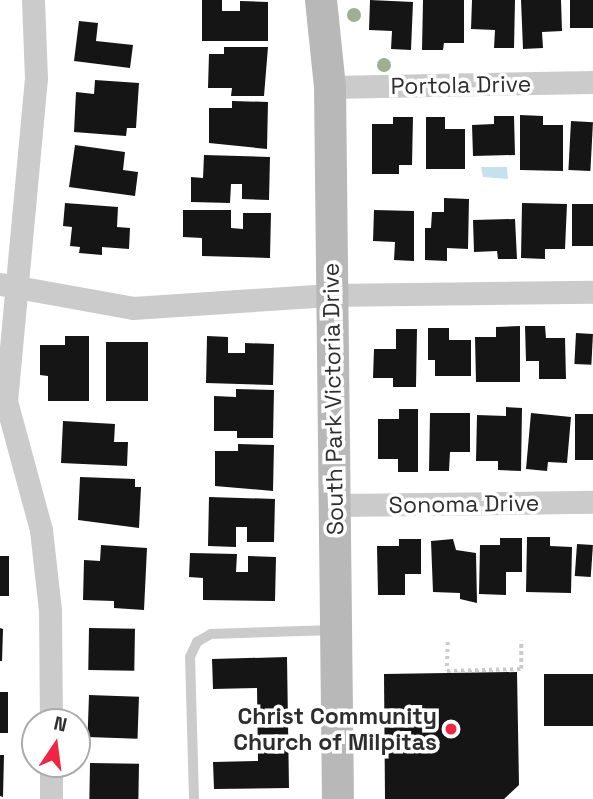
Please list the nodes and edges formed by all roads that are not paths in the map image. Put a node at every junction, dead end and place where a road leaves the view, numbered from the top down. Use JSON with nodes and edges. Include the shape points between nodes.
{"nodes":[{"id":1,"x":33,"y":0,"type":"edge"},
{"id":2,"x":321,"y":0,"type":"edge"},
{"id":3,"x":593,"y":82,"type":"edge"},
{"id":4,"x":330,"y":87,"type":"junction"},
{"id":5,"x":7,"y":284,"type":"edge"},
{"id":6,"x":593,"y":292,"type":"edge"},
{"id":7,"x":330,"y":295,"type":"junction"},
{"id":8,"x":593,"y":502,"type":"edge"},
{"id":9,"x":336,"y":505,"type":"junction"},
{"id":10,"x":336,"y":630,"type":"junction"},
{"id":11,"x":51,"y":708,"type":"edge"},
{"id":12,"x":51,"y":778,"type":"edge"},
{"id":13,"x":51,"y":799,"type":"edge"},
{"id":14,"x":194,"y":799,"type":"edge"},
{"id":15,"x":338,"y":799,"type":"edge"}],
"edges":[{"from":1,"to":5,"type":"street","via":[[36,78]]},
{"from":2,"to":4,"type":"main road","name":"South Park Victoria Drive"},
{"from":3,"to":4,"type":"street","name":"Portola Drive"},
{"from":4,"to":7,"type":"main road","name":"South Park Victoria Drive"},
{"from":5,"to":7,"type":"street","via":[[133,308]]},
{"from":5,"to":11,"type":"street","via":[[6,401],[41,530],[50,610]]},
{"from":6,"to":7,"type":"street"},
{"from":7,"to":9,"type":"main road","name":"South Park Victoria Drive"},
{"from":8,"to":9,"type":"street","name":"Sonoma Drive"},
{"from":9,"to":10,"type":"main road","name":"South Park Victoria Drive"},
{"from":10,"to":14,"type":"lane","via":[[211,634],[197,642],[190,657]]},
{"from":10,"to":15,"type":"main road","name":"South Park Victoria Drive"},
{"from":12,"to":13,"type":"street"}]}
